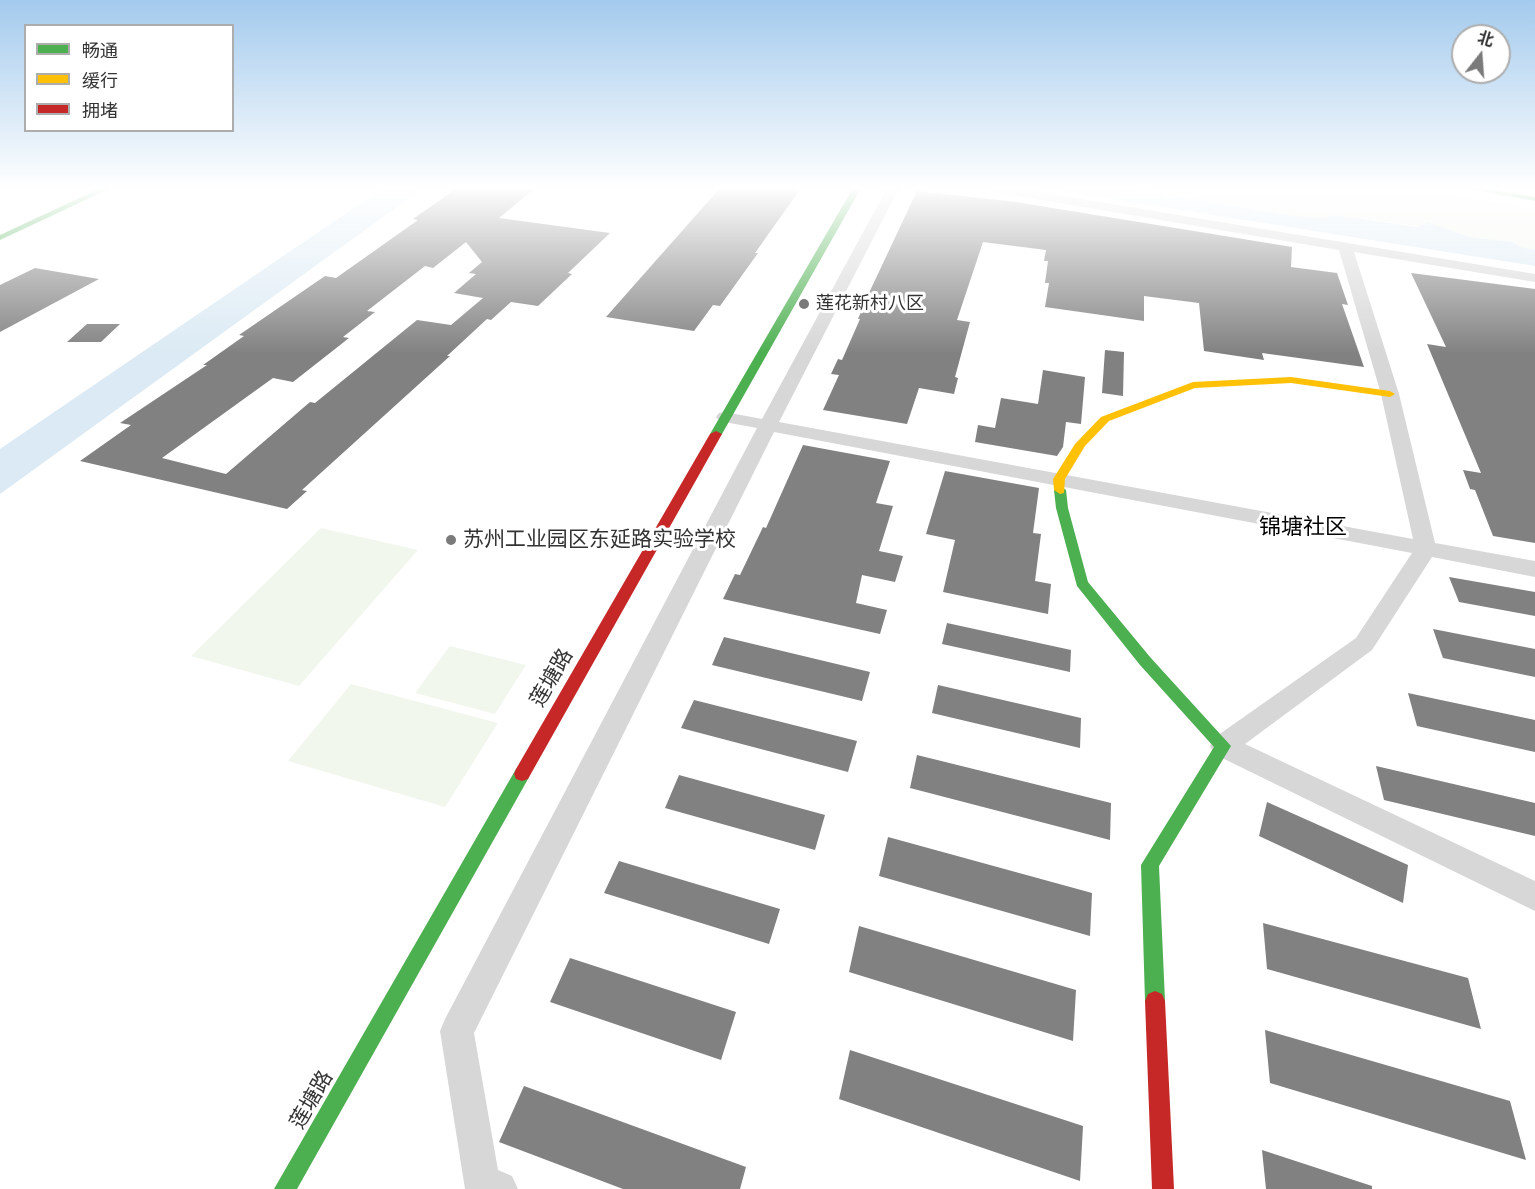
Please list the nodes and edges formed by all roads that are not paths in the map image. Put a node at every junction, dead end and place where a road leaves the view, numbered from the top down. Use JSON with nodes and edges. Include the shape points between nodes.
{"nodes":[{"id":1,"x":825,"y":243,"type":"edge"},
{"id":2,"x":864,"y":243,"type":"edge"},
{"id":3,"x":1324,"y":243,"type":"edge"},
{"id":4,"x":1345,"y":247,"type":"junction"},
{"id":5,"x":1535,"y":278,"type":"edge"},
{"id":6,"x":1390,"y":394,"type":"junction"},
{"id":7,"x":725,"y":417,"type":"junction"},
{"id":8,"x":768,"y":425,"type":"junction"},
{"id":9,"x":1059,"y":479,"type":"junction"},
{"id":10,"x":1426,"y":549,"type":"junction"},
{"id":11,"x":1535,"y":568,"type":"edge"},
{"id":12,"x":1223,"y":746,"type":"junction"},
{"id":13,"x":1535,"y":896,"type":"edge"},
{"id":14,"x":285,"y":1189,"type":"edge"},
{"id":15,"x":499,"y":1189,"type":"edge"},
{"id":16,"x":1163,"y":1189,"type":"edge"}],
"edges":[{"from":1,"to":7,"type":"street","name":"莲塘路"},
{"from":2,"to":8,"type":"street"},
{"from":3,"to":4,"type":"street"},
{"from":4,"to":5,"type":"street"},
{"from":4,"to":6,"type":"street"},
{"from":6,"to":9,"type":"street","via":[[1291,380],[1193,385],[1105,419],[1081,444]]},
{"from":6,"to":10,"type":"street"},
{"from":7,"to":8,"type":"street"},
{"from":7,"to":14,"type":"street","name":"莲塘路"},
{"from":8,"to":9,"type":"street"},
{"from":8,"to":15,"type":"street","via":[[457,1031],[481,1182]]},
{"from":9,"to":10,"type":"street"},
{"from":9,"to":12,"type":"street","via":[[1062,508],[1082,583],[1145,661]]},
{"from":10,"to":11,"type":"street"},
{"from":10,"to":12,"type":"street","via":[[1365,644]]},
{"from":12,"to":13,"type":"street"},
{"from":12,"to":16,"type":"street","via":[[1150,865]]}]}
